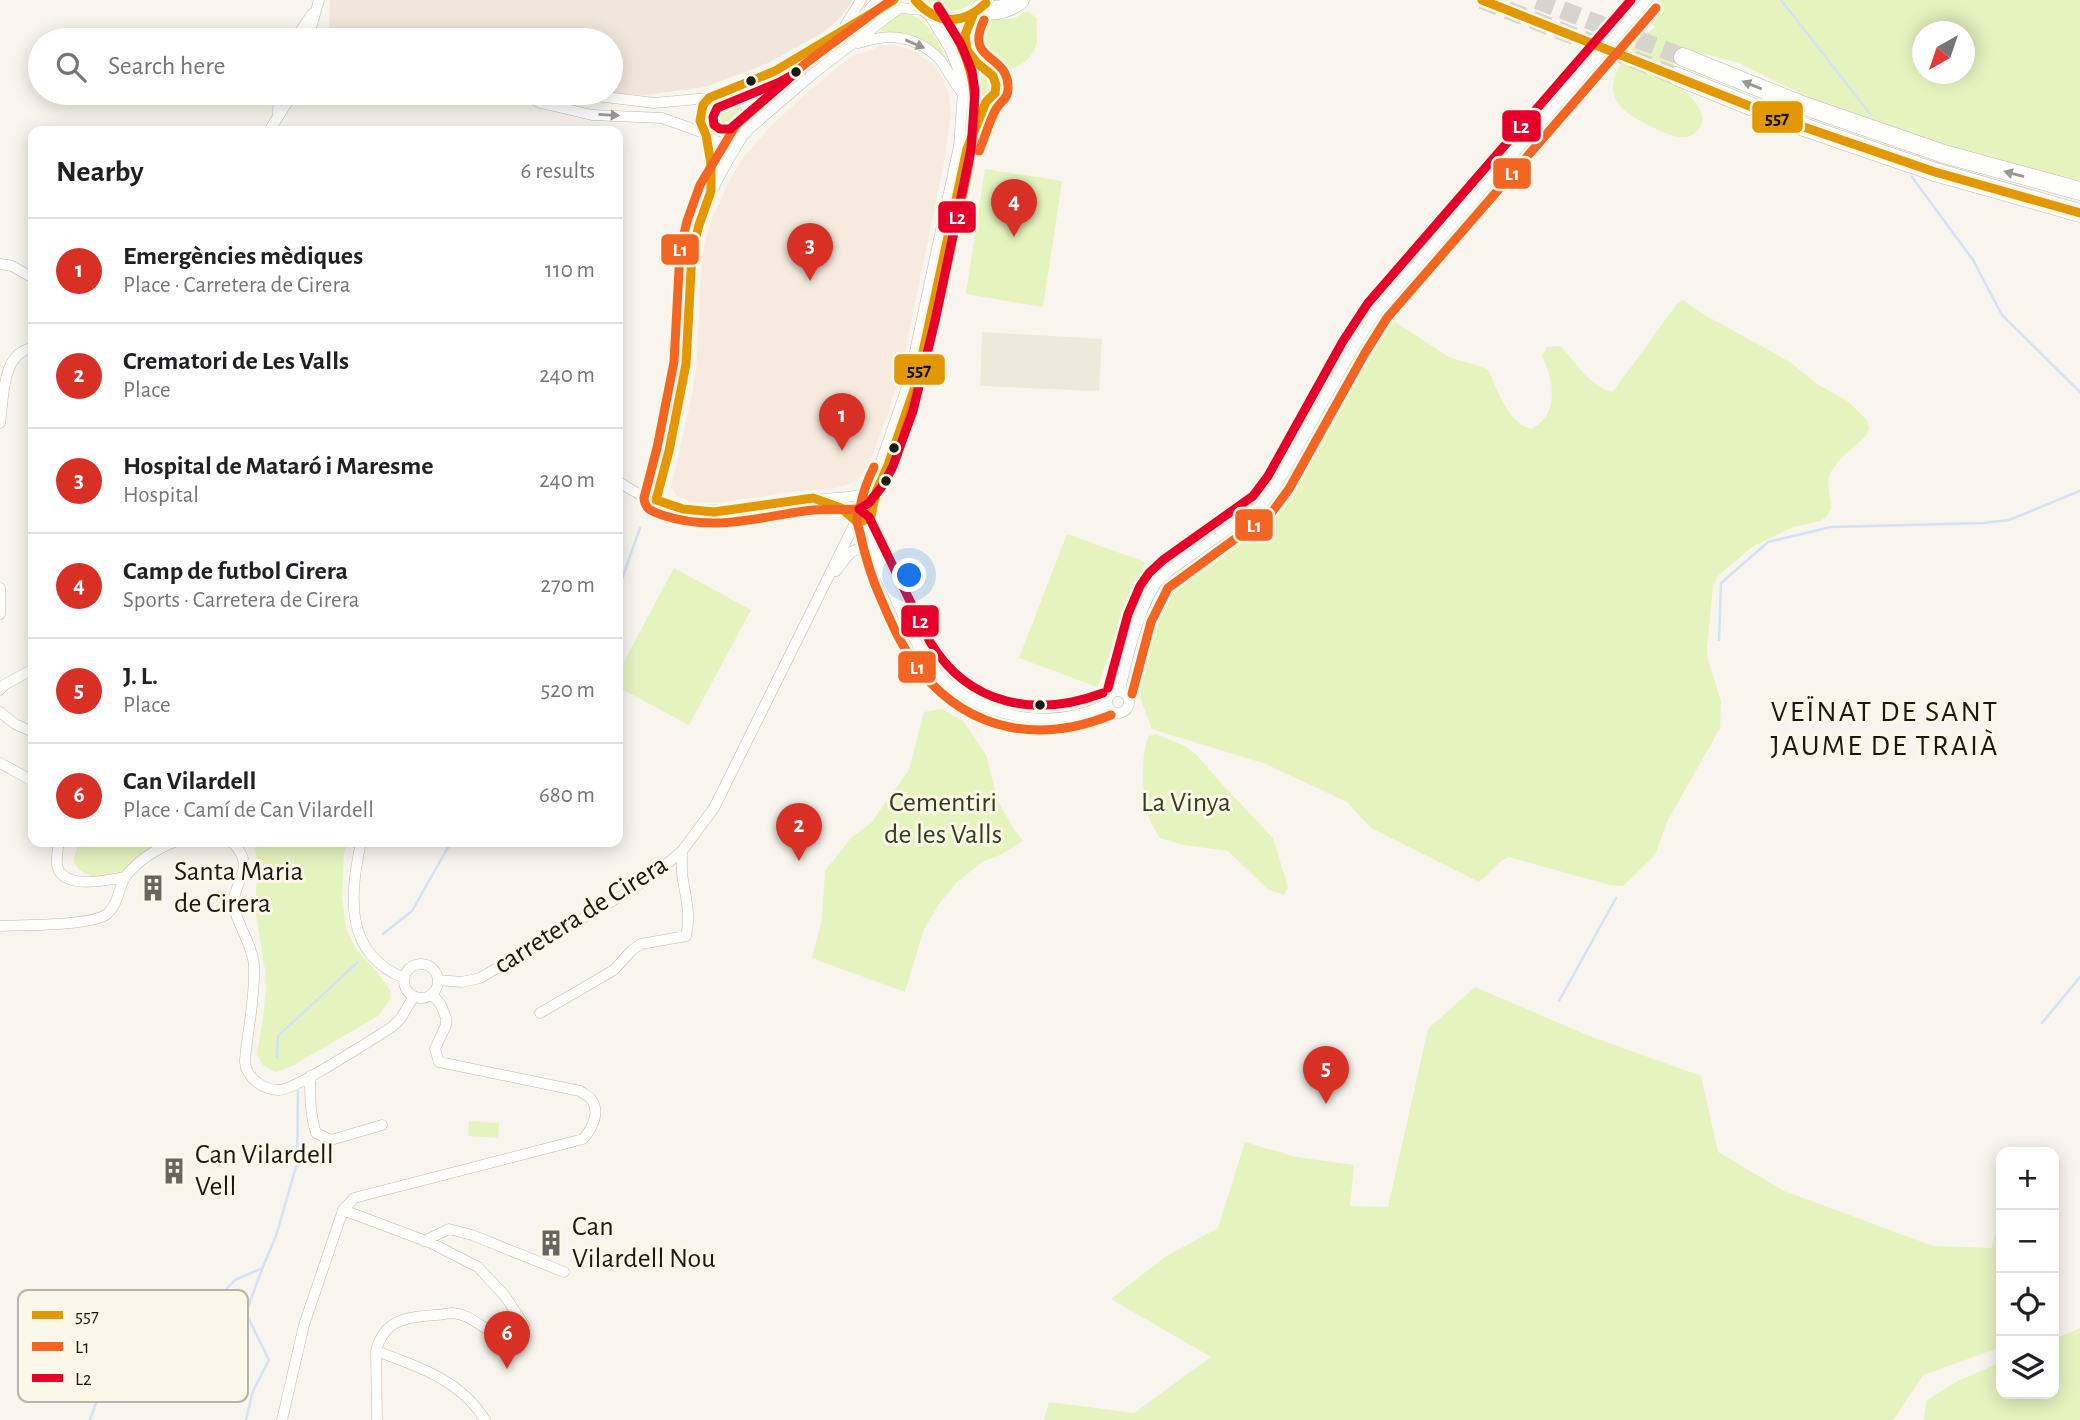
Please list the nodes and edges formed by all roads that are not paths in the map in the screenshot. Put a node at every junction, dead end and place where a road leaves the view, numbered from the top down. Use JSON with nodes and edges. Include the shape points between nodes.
{"nodes":[{"id":1,"x":894,"y":0,"type":"edge"},
{"id":2,"x":1020,"y":0,"type":"edge"},
{"id":3,"x":1647,"y":0,"type":"edge"},
{"id":4,"x":317,"y":4,"type":"edge"},
{"id":5,"x":873,"y":4,"type":"edge"},
{"id":6,"x":922,"y":8,"type":"edge"},
{"id":7,"x":980,"y":8,"type":"edge"},
{"id":8,"x":304,"y":28,"type":"edge"},
{"id":9,"x":311,"y":28,"type":"edge"},
{"id":10,"x":840,"y":33,"type":"junction"},
{"id":11,"x":849,"y":45,"type":"junction"},
{"id":12,"x":1683,"y":57,"type":"tunnel mouth"},
{"id":13,"x":1676,"y":76,"type":"tunnel mouth"},
{"id":14,"x":963,"y":92,"type":"junction"},
{"id":15,"x":720,"y":93,"type":"junction"},
{"id":16,"x":709,"y":99,"type":"junction"},
{"id":17,"x":623,"y":100,"type":"edge"},
{"id":18,"x":986,"y":102,"type":"junction"},
{"id":19,"x":278,"y":105,"type":"edge"},
{"id":20,"x":286,"y":105,"type":"edge"},
{"id":21,"x":550,"y":105,"type":"edge"},
{"id":22,"x":277,"y":117,"type":"junction"},
{"id":23,"x":272,"y":126,"type":"edge"},
{"id":24,"x":705,"y":134,"type":"junction"},
{"id":25,"x":744,"y":135,"type":"junction"},
{"id":26,"x":711,"y":191,"type":"junction"},
{"id":27,"x":2080,"y":191,"type":"edge"},
{"id":28,"x":2080,"y":213,"type":"edge"},
{"id":29,"x":0,"y":264,"type":"edge"},
{"id":30,"x":28,"y":275,"type":"edge"},
{"id":31,"x":28,"y":350,"type":"edge"},
{"id":32,"x":0,"y":423,"type":"edge"},
{"id":33,"x":623,"y":484,"type":"edge"},
{"id":34,"x":857,"y":496,"type":"junction"},
{"id":35,"x":813,"y":498,"type":"junction"},
{"id":36,"x":656,"y":500,"type":"junction"},
{"id":37,"x":872,"y":504,"type":"junction"},
{"id":38,"x":847,"y":513,"type":"junction"},
{"id":39,"x":869,"y":518,"type":"junction"},
{"id":40,"x":857,"y":521,"type":"junction"},
{"id":41,"x":883,"y":574,"type":"junction"},
{"id":42,"x":0,"y":588,"type":"edge"},
{"id":43,"x":821,"y":592,"type":"junction"},
{"id":44,"x":0,"y":614,"type":"edge"},
{"id":45,"x":28,"y":672,"type":"edge"},
{"id":46,"x":0,"y":690,"type":"edge"},
{"id":47,"x":1120,"y":691,"type":"junction"},
{"id":48,"x":1107,"y":704,"type":"junction"},
{"id":49,"x":0,"y":712,"type":"edge"},
{"id":50,"x":28,"y":730,"type":"edge"},
{"id":51,"x":0,"y":764,"type":"edge"},
{"id":52,"x":28,"y":778,"type":"edge"},
{"id":53,"x":58,"y":847,"type":"edge"},
{"id":54,"x":161,"y":847,"type":"edge"},
{"id":55,"x":237,"y":847,"type":"edge"},
{"id":56,"x":360,"y":847,"type":"edge"},
{"id":57,"x":681,"y":851,"type":"junction"},
{"id":58,"x":125,"y":877,"type":"junction"},
{"id":59,"x":0,"y":926,"type":"edge"},
{"id":60,"x":404,"y":978,"type":"junction"},
{"id":61,"x":438,"y":980,"type":"junction"},
{"id":62,"x":432,"y":994,"type":"junction"},
{"id":63,"x":414,"y":996,"type":"junction"},
{"id":64,"x":540,"y":1013,"type":"dead end"},
{"id":65,"x":310,"y":1076,"type":"junction"},
{"id":66,"x":382,"y":1125,"type":"dead end"},
{"id":67,"x":343,"y":1210,"type":"junction"},
{"id":68,"x":424,"y":1241,"type":"junction"},
{"id":69,"x":564,"y":1272,"type":"dead end"},
{"id":70,"x":376,"y":1350,"type":"junction"},
{"id":71,"x":282,"y":1420,"type":"edge"},
{"id":72,"x":377,"y":1420,"type":"edge"},
{"id":73,"x":485,"y":1420,"type":"edge"}],
"edges":[{"from":1,"to":5,"type":"street","via":[[878,11]]},
{"from":2,"to":7,"type":"highway","via":[[999,10]]},
{"from":3,"to":47,"type":"street","via":[[1377,311],[1262,505],[1158,581],[1137,629]]},
{"from":4,"to":8,"type":"street"},
{"from":4,"to":9,"type":"street"},
{"from":5,"to":10,"type":"street"},
{"from":5,"to":10,"type":"street"},
{"from":6,"to":7,"type":"street","via":[[950,20],[965,18]]},
{"from":6,"to":11,"type":"street","via":[[901,8]]},
{"from":6,"to":14,"type":"street","via":[[955,60]]},
{"from":7,"to":18,"type":"street","via":[[966,26],[965,38],[966,48],[996,85]]},
{"from":10,"to":15,"type":"street","via":[[775,71]]},
{"from":11,"to":14,"type":"street","one_way":true,"via":[[887,36],[911,40],[932,52]]},
{"from":11,"to":25,"type":"street"},
{"from":27,"to":12,"type":"highway","one_way":true,"via":[[1944,154],[1802,105]]},
{"from":13,"to":28,"type":"highway","via":[[1794,124],[1935,172]]},
{"from":14,"to":18,"type":"street","via":[[971,100]]},
{"from":14,"to":34,"type":"street","via":[[959,146],[908,384],[881,462]]},
{"from":15,"to":16,"type":"street"},
{"from":15,"to":25,"type":"street","via":[[743,101],[749,111]]},
{"from":16,"to":17,"type":"street"},
{"from":16,"to":24,"type":"street","via":[[700,113]]},
{"from":18,"to":37,"type":"street","via":[[967,149],[916,384]]},
{"from":19,"to":22,"type":"street"},
{"from":20,"to":22,"type":"street"},
{"from":21,"to":24,"type":"street","one_way":true,"via":[[592,115],[662,118]]},
{"from":22,"to":23,"type":"street"},
{"from":24,"to":25,"type":"street","via":[[727,143]]},
{"from":24,"to":26,"type":"street"},
{"from":25,"to":26,"type":"street"},
{"from":26,"to":36,"type":"street","via":[[692,253],[686,364]]},
{"from":29,"to":30,"type":"street"},
{"from":31,"to":32,"type":"street","via":[[10,365]]},
{"from":33,"to":36,"type":"street"},
{"from":34,"to":35,"type":"street"},
{"from":34,"to":37,"type":"street"},
{"from":34,"to":38,"type":"street","via":[[847,503]]},
{"from":35,"to":36,"type":"street","via":[[714,512],[682,509]]},
{"from":35,"to":38,"type":"street"},
{"from":37,"to":39,"type":"street"},
{"from":38,"to":40,"type":"street"},
{"from":39,"to":40,"type":"street"},
{"from":39,"to":41,"type":"street"},
{"from":40,"to":41,"type":"street"},
{"from":40,"to":43,"type":"street","name":"carretera de Cirera"},
{"from":41,"to":43,"type":"street","name":"carretera de Cirera","via":[[866,551],[857,548]]},
{"from":41,"to":48,"type":"street","via":[[930,665],[984,706],[1040,720],[1066,718]]},
{"from":42,"to":44,"type":"street"},
{"from":43,"to":57,"type":"street","name":"carretera de Cirera","via":[[714,808]]},
{"from":45,"to":46,"type":"street"},
{"from":47,"to":48,"type":"street","via":[[1111,693]]},
{"from":47,"to":48,"type":"street","via":[[1129,698],[1126,710],[1115,712]]},
{"from":49,"to":50,"type":"street"},
{"from":51,"to":52,"type":"street"},
{"from":53,"to":58,"type":"street","via":[[57,867],[75,882]]},
{"from":54,"to":58,"type":"street"},
{"from":55,"to":65,"type":"street","via":[[243,858],[243,876],[233,901],[254,965],[245,1063],[249,1076],[262,1086],[281,1090]]},
{"from":56,"to":60,"type":"street","via":[[353,888],[356,928],[379,963]]},
{"from":57,"to":61,"type":"street","name":"carretera de Cirera","via":[[626,893],[480,978]]},
{"from":57,"to":64,"type":"street","via":[[689,923],[686,936],[641,944],[614,970]]},
{"from":58,"to":59,"type":"street","via":[[108,913],[94,920]]},
{"from":60,"to":61,"type":"street","via":[[411,967],[423,964],[435,971]]},
{"from":60,"to":63,"type":"street","via":[[406,989]]},
{"from":61,"to":62,"type":"street"},
{"from":62,"to":63,"type":"street"},
{"from":62,"to":67,"type":"street","via":[[446,1018],[435,1049],[439,1062],[580,1091],[592,1099],[592,1129],[583,1139],[354,1198]]},
{"from":63,"to":65,"type":"street","via":[[392,1027]]},
{"from":65,"to":66,"type":"street","via":[[316,1133],[331,1140]]},
{"from":67,"to":68,"type":"street"},
{"from":67,"to":71,"type":"street","via":[[304,1325]]},
{"from":68,"to":69,"type":"street","via":[[449,1229]]},
{"from":68,"to":70,"type":"street","via":[[478,1267],[524,1325],[513,1337],[499,1337],[453,1313],[403,1319],[379,1336]]},
{"from":70,"to":72,"type":"street"},
{"from":70,"to":73,"type":"street","via":[[433,1372],[473,1402]]}]}
